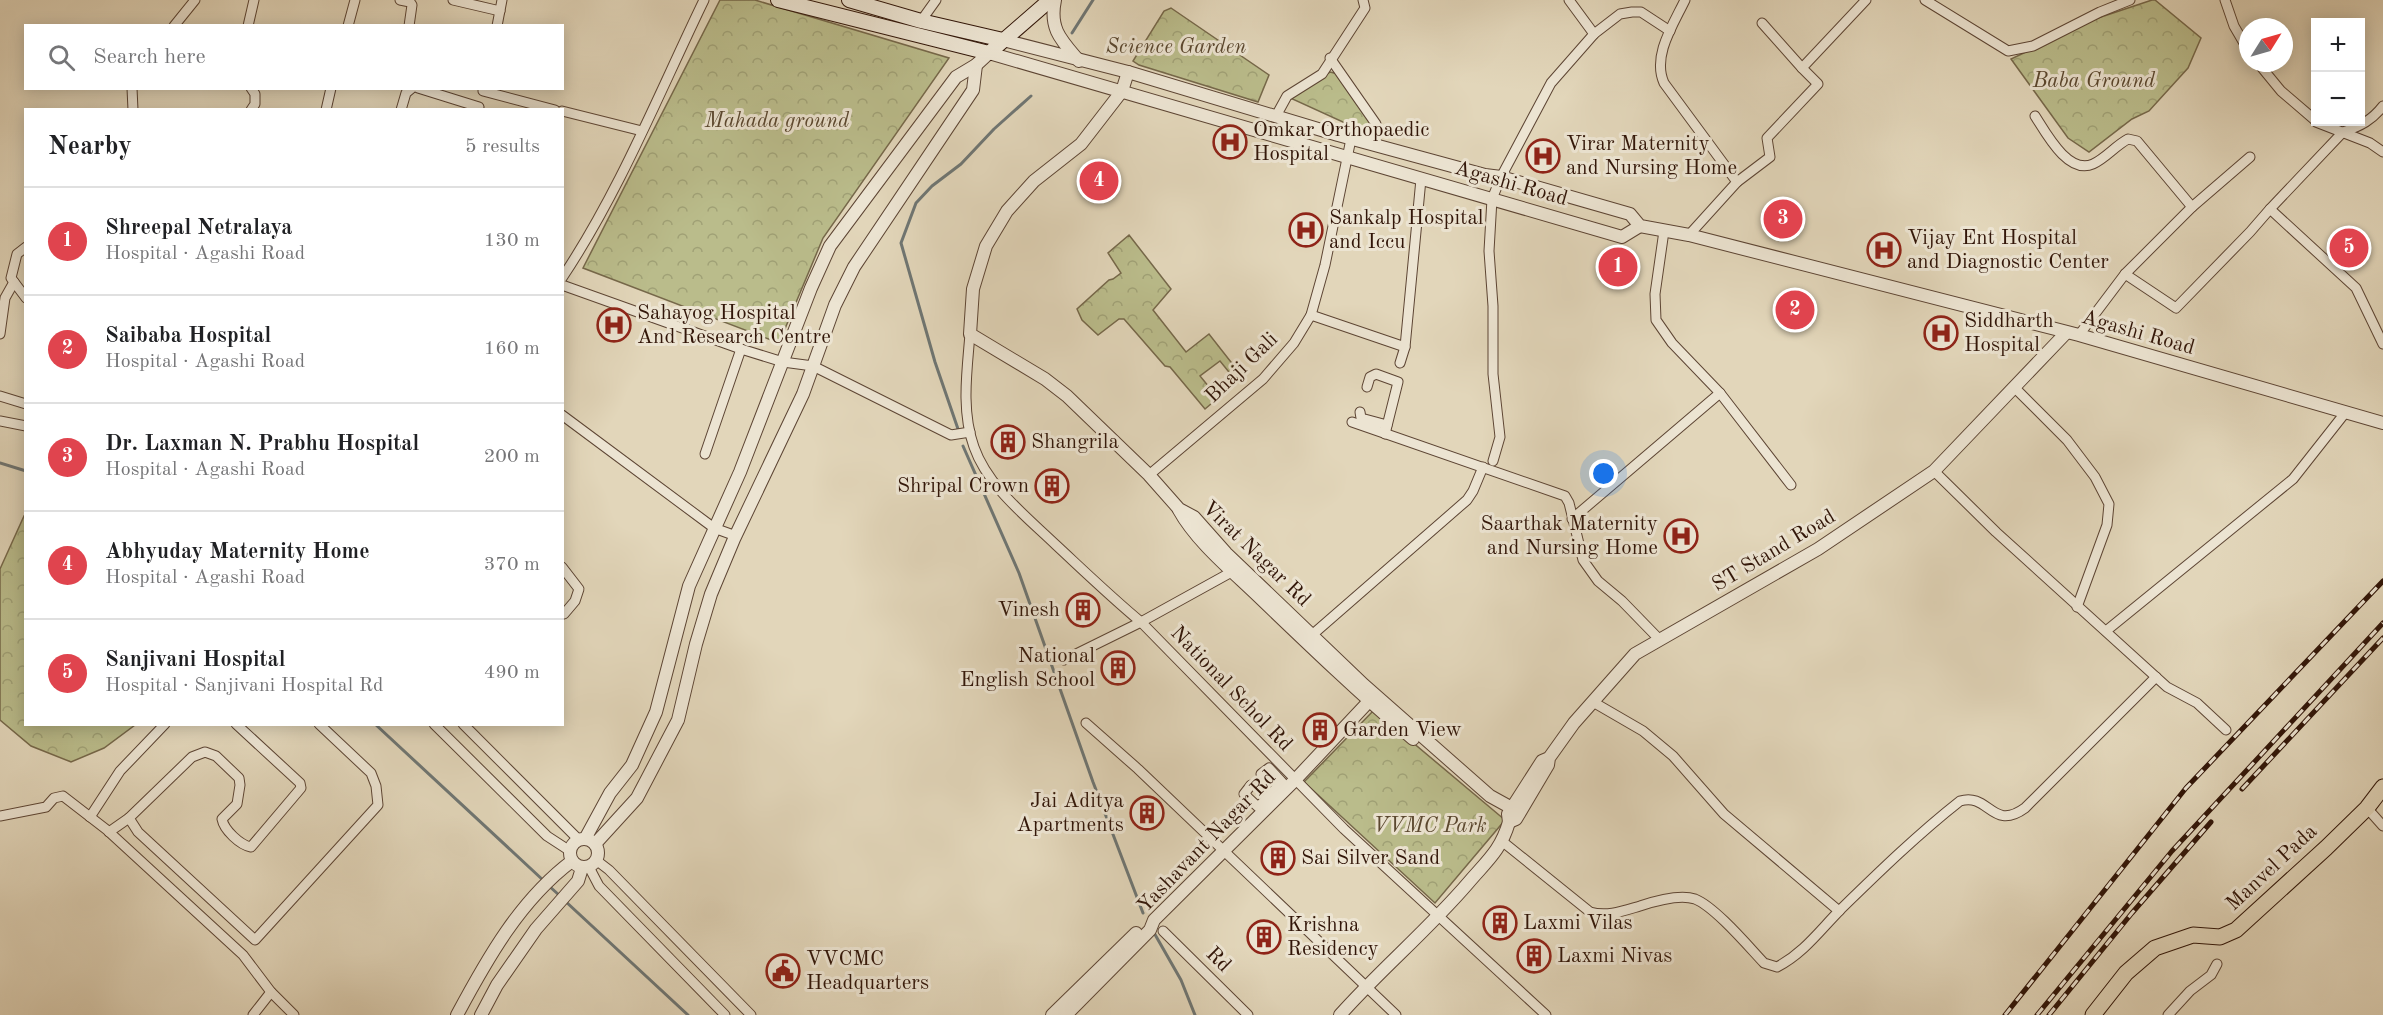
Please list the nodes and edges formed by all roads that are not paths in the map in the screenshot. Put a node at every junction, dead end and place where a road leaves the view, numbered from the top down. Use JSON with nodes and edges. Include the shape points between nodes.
{"nodes":[{"id":1,"x":195,"y":0,"type":"edge"},
{"id":2,"x":254,"y":0,"type":"edge"},
{"id":3,"x":355,"y":0,"type":"edge"},
{"id":4,"x":400,"y":0,"type":"edge"},
{"id":5,"x":453,"y":0,"type":"edge"},
{"id":6,"x":502,"y":0,"type":"edge"},
{"id":7,"x":704,"y":0,"type":"edge"},
{"id":8,"x":778,"y":0,"type":"edge"},
{"id":9,"x":936,"y":0,"type":"edge"},
{"id":10,"x":1050,"y":0,"type":"edge"},
{"id":11,"x":1055,"y":0,"type":"edge"},
{"id":12,"x":1363,"y":0,"type":"edge"},
{"id":13,"x":1569,"y":0,"type":"edge"},
{"id":14,"x":1685,"y":0,"type":"edge"},
{"id":15,"x":1866,"y":0,"type":"edge"},
{"id":16,"x":1925,"y":0,"type":"edge"},
{"id":17,"x":2130,"y":0,"type":"edge"},
{"id":18,"x":2224,"y":0,"type":"edge"},
{"id":19,"x":853,"y":1,"type":"edge"},
{"id":20,"x":500,"y":10,"type":"junction"},
{"id":21,"x":921,"y":21,"type":"junction"},
{"id":22,"x":1762,"y":23,"type":"dead end"},
{"id":23,"x":176,"y":24,"type":"edge"},
{"id":24,"x":248,"y":24,"type":"edge"},
{"id":25,"x":349,"y":24,"type":"edge"},
{"id":26,"x":409,"y":24,"type":"edge"},
{"id":27,"x":497,"y":24,"type":"edge"},
{"id":28,"x":1670,"y":32,"type":"junction"},
{"id":29,"x":1594,"y":34,"type":"junction"},
{"id":30,"x":2239,"y":35,"type":"edge"},
{"id":31,"x":1003,"y":40,"type":"junction"},
{"id":32,"x":989,"y":53,"type":"junction"},
{"id":33,"x":1330,"y":58,"type":"junction"},
{"id":34,"x":1079,"y":61,"type":"junction"},
{"id":35,"x":976,"y":65,"type":"junction"},
{"id":36,"x":1802,"y":68,"type":"junction"},
{"id":37,"x":1128,"y":72,"type":"junction"},
{"id":38,"x":2265,"y":72,"type":"edge"},
{"id":39,"x":132,"y":90,"type":"edge"},
{"id":40,"x":252,"y":90,"type":"edge"},
{"id":41,"x":331,"y":90,"type":"edge"},
{"id":42,"x":410,"y":90,"type":"edge"},
{"id":43,"x":424,"y":90,"type":"edge"},
{"id":44,"x":483,"y":90,"type":"edge"},
{"id":45,"x":1122,"y":91,"type":"junction"},
{"id":46,"x":2383,"y":106,"type":"edge"},
{"id":47,"x":133,"y":108,"type":"edge"},
{"id":48,"x":252,"y":108,"type":"edge"},
{"id":49,"x":326,"y":108,"type":"edge"},
{"id":50,"x":402,"y":108,"type":"edge"},
{"id":51,"x":475,"y":108,"type":"edge"},
{"id":52,"x":548,"y":108,"type":"edge"},
{"id":53,"x":564,"y":112,"type":"edge"},
{"id":54,"x":1276,"y":116,"type":"junction"},
{"id":55,"x":2035,"y":116,"type":"dead end"},
{"id":56,"x":2311,"y":117,"type":"edge"},
{"id":57,"x":2328,"y":126,"type":"edge"},
{"id":58,"x":642,"y":131,"type":"junction"},
{"id":59,"x":2343,"y":132,"type":"junction"},
{"id":60,"x":1373,"y":136,"type":"dead end"},
{"id":61,"x":1351,"y":139,"type":"junction"},
{"id":62,"x":2383,"y":152,"type":"edge"},
{"id":63,"x":2250,"y":157,"type":"dead end"},
{"id":64,"x":1348,"y":158,"type":"junction"},
{"id":65,"x":1501,"y":177,"type":"junction"},
{"id":66,"x":1421,"y":179,"type":"junction"},
{"id":67,"x":1737,"y":182,"type":"junction"},
{"id":68,"x":1492,"y":199,"type":"junction"},
{"id":69,"x":2192,"y":207,"type":"junction"},
{"id":70,"x":2272,"y":211,"type":"junction"},
{"id":71,"x":1640,"y":226,"type":"junction"},
{"id":72,"x":1664,"y":231,"type":"junction"},
{"id":73,"x":1689,"y":235,"type":"junction"},
{"id":74,"x":24,"y":249,"type":"edge"},
{"id":75,"x":2125,"y":274,"type":"junction"},
{"id":76,"x":564,"y":275,"type":"edge"},
{"id":77,"x":14,"y":282,"type":"junction"},
{"id":78,"x":564,"y":286,"type":"edge"},
{"id":79,"x":24,"y":295,"type":"edge"},
{"id":80,"x":1311,"y":315,"type":"junction"},
{"id":81,"x":2066,"y":333,"type":"junction"},
{"id":82,"x":0,"y":334,"type":"edge"},
{"id":83,"x":970,"y":334,"type":"junction"},
{"id":84,"x":2079,"y":335,"type":"junction"},
{"id":85,"x":2383,"y":344,"type":"edge"},
{"id":86,"x":1405,"y":347,"type":"junction"},
{"id":87,"x":741,"y":349,"type":"junction"},
{"id":88,"x":783,"y":362,"type":"junction"},
{"id":89,"x":1401,"y":363,"type":"dead end"},
{"id":90,"x":813,"y":366,"type":"junction"},
{"id":91,"x":1367,"y":387,"type":"dead end"},
{"id":92,"x":2014,"y":387,"type":"junction"},
{"id":93,"x":1720,"y":393,"type":"junction"},
{"id":94,"x":0,"y":396,"type":"edge"},
{"id":95,"x":24,"y":403,"type":"edge"},
{"id":96,"x":1360,"y":412,"type":"dead end"},
{"id":97,"x":2345,"y":413,"type":"junction"},
{"id":98,"x":564,"y":416,"type":"edge"},
{"id":99,"x":0,"y":421,"type":"edge"},
{"id":100,"x":1352,"y":422,"type":"dead end"},
{"id":101,"x":2383,"y":423,"type":"edge"},
{"id":102,"x":24,"y":426,"type":"edge"},
{"id":103,"x":1386,"y":430,"type":"junction"},
{"id":104,"x":968,"y":433,"type":"junction"},
{"id":105,"x":705,"y":454,"type":"dead end"},
{"id":106,"x":1493,"y":461,"type":"dead end"},
{"id":107,"x":1483,"y":467,"type":"junction"},
{"id":108,"x":1934,"y":471,"type":"junction"},
{"id":109,"x":1149,"y":474,"type":"junction"},
{"id":110,"x":1791,"y":485,"type":"dead end"},
{"id":111,"x":1572,"y":519,"type":"junction"},
{"id":112,"x":714,"y":528,"type":"junction"},
{"id":113,"x":736,"y":536,"type":"junction"},
{"id":114,"x":1237,"y":569,"type":"junction"},
{"id":115,"x":564,"y":570,"type":"edge"},
{"id":116,"x":2077,"y":607,"type":"junction"},
{"id":117,"x":564,"y":614,"type":"edge"},
{"id":118,"x":1141,"y":622,"type":"junction"},
{"id":119,"x":2106,"y":631,"type":"junction"},
{"id":120,"x":1312,"y":635,"type":"junction"},
{"id":121,"x":1659,"y":639,"type":"junction"},
{"id":122,"x":1064,"y":660,"type":"dead end"},
{"id":123,"x":2156,"y":677,"type":"junction"},
{"id":124,"x":1372,"y":698,"type":"junction"},
{"id":125,"x":1593,"y":702,"type":"junction"},
{"id":126,"x":1086,"y":723,"type":"dead end"},
{"id":127,"x":163,"y":726,"type":"edge"},
{"id":128,"x":238,"y":726,"type":"edge"},
{"id":129,"x":321,"y":726,"type":"edge"},
{"id":130,"x":436,"y":726,"type":"edge"},
{"id":131,"x":465,"y":726,"type":"edge"},
{"id":132,"x":2226,"y":729,"type":"dead end"},
{"id":133,"x":1261,"y":774,"type":"dead end"},
{"id":134,"x":1288,"y":783,"type":"junction"},
{"id":135,"x":1251,"y":785,"type":"dead end"},
{"id":136,"x":2383,"y":787,"type":"edge"},
{"id":137,"x":2367,"y":808,"type":"junction"},
{"id":138,"x":1513,"y":815,"type":"junction"},
{"id":139,"x":0,"y":816,"type":"edge"},
{"id":140,"x":90,"y":817,"type":"junction"},
{"id":141,"x":129,"y":818,"type":"junction"},
{"id":142,"x":2383,"y":826,"type":"edge"},
{"id":143,"x":110,"y":832,"type":"junction"},
{"id":144,"x":586,"y":841,"type":"junction"},
{"id":145,"x":1503,"y":842,"type":"junction"},
{"id":146,"x":1223,"y":849,"type":"junction"},
{"id":147,"x":582,"y":861,"type":"junction"},
{"id":148,"x":1839,"y":911,"type":"junction"},
{"id":149,"x":519,"y":914,"type":"junction"},
{"id":150,"x":1438,"y":918,"type":"junction"},
{"id":151,"x":1154,"y":920,"type":"junction"},
{"id":152,"x":536,"y":929,"type":"junction"},
{"id":153,"x":1163,"y":931,"type":"dead end"},
{"id":154,"x":255,"y":940,"type":"junction"},
{"id":155,"x":243,"y":955,"type":"junction"},
{"id":156,"x":2217,"y":964,"type":"dead end"},
{"id":157,"x":1366,"y":987,"type":"junction"},
{"id":158,"x":272,"y":992,"type":"junction"},
{"id":159,"x":253,"y":1015,"type":"edge"},
{"id":160,"x":294,"y":1015,"type":"edge"},
{"id":161,"x":457,"y":1015,"type":"edge"},
{"id":162,"x":481,"y":1015,"type":"edge"},
{"id":163,"x":725,"y":1015,"type":"edge"},
{"id":164,"x":751,"y":1015,"type":"edge"},
{"id":165,"x":1052,"y":1015,"type":"edge"},
{"id":166,"x":1066,"y":1015,"type":"edge"},
{"id":167,"x":1248,"y":1015,"type":"edge"},
{"id":168,"x":1340,"y":1015,"type":"edge"},
{"id":169,"x":1396,"y":1015,"type":"edge"},
{"id":170,"x":1546,"y":1015,"type":"edge"},
{"id":171,"x":2093,"y":1015,"type":"edge"},
{"id":172,"x":2168,"y":1015,"type":"edge"}],
"edges":[{"from":1,"to":23,"type":"street"},
{"from":2,"to":24,"type":"street"},
{"from":3,"to":25,"type":"street"},
{"from":4,"to":26,"type":"street","via":[[412,5]]},
{"from":5,"to":20,"type":"street"},
{"from":6,"to":20,"type":"street"},
{"from":7,"to":58,"type":"street"},
{"from":8,"to":32,"type":"main road"},
{"from":9,"to":21,"type":"street"},
{"from":10,"to":31,"type":"main road"},
{"from":11,"to":34,"type":"street","via":[[1055,26]]},
{"from":12,"to":33,"type":"street","via":[[1365,8]]},
{"from":13,"to":29,"type":"street"},
{"from":14,"to":28,"type":"street"},
{"from":15,"to":36,"type":"street"},
{"from":16,"to":17,"type":"street","via":[[2008,51],[2033,46]]},
{"from":18,"to":30,"type":"street"},
{"from":19,"to":21,"type":"main road"},
{"from":20,"to":27,"type":"street"},
{"from":21,"to":31,"type":"main road"},
{"from":22,"to":36,"type":"street"},
{"from":28,"to":29,"type":"street","via":[[1641,12],[1632,12],[1620,14]]},
{"from":28,"to":67,"type":"street","via":[[1660,56],[1664,83]]},
{"from":29,"to":65,"type":"street","via":[[1551,82]]},
{"from":31,"to":32,"type":"main road"},
{"from":31,"to":34,"type":"street","name":"Agashi Road"},
{"from":32,"to":35,"type":"street"},
{"from":32,"to":45,"type":"street","name":"Agashi Road"},
{"from":33,"to":54,"type":"street","via":[[1322,74],[1287,96]]},
{"from":33,"to":60,"type":"street","via":[[1376,124]]},
{"from":34,"to":37,"type":"street","name":"Agashi Road"},
{"from":35,"to":88,"type":"street","via":[[956,77],[830,246]]},
{"from":35,"to":90,"type":"street","via":[[973,90],[854,267],[835,305]]},
{"from":36,"to":67,"type":"street","via":[[1818,84],[1767,138],[1770,157]]},
{"from":37,"to":45,"type":"street"},
{"from":37,"to":54,"type":"street","name":"Agashi Road"},
{"from":38,"to":56,"type":"street"},
{"from":39,"to":47,"type":"street"},
{"from":40,"to":48,"type":"street","via":[[255,94]]},
{"from":41,"to":49,"type":"street"},
{"from":42,"to":50,"type":"street"},
{"from":43,"to":51,"type":"street"},
{"from":44,"to":51,"type":"street"},
{"from":44,"to":52,"type":"street"},
{"from":45,"to":64,"type":"street","name":"Agashi Road"},
{"from":45,"to":83,"type":"street","via":[[1081,144],[1034,181],[1002,220],[986,246],[973,289]]},
{"from":46,"to":59,"type":"street","via":[[2373,118]]},
{"from":53,"to":58,"type":"street"},
{"from":54,"to":61,"type":"street","name":"Agashi Road"},
{"from":55,"to":69,"type":"street","via":[[2066,158],[2078,166],[2091,165],[2108,156],[2128,139],[2137,141]]},
{"from":57,"to":59,"type":"street"},
{"from":58,"to":76,"type":"street"},
{"from":59,"to":62,"type":"street"},
{"from":59,"to":70,"type":"street"},
{"from":61,"to":64,"type":"street","name":"Bhaji Gali"},
{"from":61,"to":65,"type":"street","name":"Agashi Road"},
{"from":63,"to":69,"type":"street"},
{"from":64,"to":66,"type":"street","name":"Agashi Road"},
{"from":64,"to":80,"type":"street","name":"Bhaji Gali"},
{"from":65,"to":68,"type":"street"},
{"from":65,"to":71,"type":"street","name":"Agashi Road","via":[[1630,214]]},
{"from":66,"to":68,"type":"street","name":"Agashi Road"},
{"from":66,"to":86,"type":"street"},
{"from":67,"to":73,"type":"street"},
{"from":68,"to":71,"type":"street","name":"Agashi Road","via":[[1622,237]]},
{"from":68,"to":106,"type":"street","via":[[1488,251],[1500,437]]},
{"from":69,"to":75,"type":"street"},
{"from":70,"to":75,"type":"street","via":[[2176,308]]},
{"from":70,"to":85,"type":"street","via":[[2356,288]]},
{"from":71,"to":72,"type":"street","name":"Agashi Road"},
{"from":72,"to":73,"type":"street","name":"Agashi Road"},
{"from":72,"to":93,"type":"street","via":[[1655,294],[1656,320],[1672,343]]},
{"from":73,"to":81,"type":"street","name":"Agashi Road"},
{"from":74,"to":77,"type":"street","via":[[17,254],[11,278]]},
{"from":75,"to":84,"type":"street"},
{"from":77,"to":79,"type":"street"},
{"from":77,"to":82,"type":"street","via":[[6,298]]},
{"from":78,"to":87,"type":"street"},
{"from":80,"to":86,"type":"street"},
{"from":80,"to":109,"type":"street","name":"Bhaji Gali","via":[[1263,379]]},
{"from":81,"to":84,"type":"street","name":"Agashi Road"},
{"from":81,"to":92,"type":"street","name":"ST Stand Road"},
{"from":83,"to":104,"type":"street","name":"National Schol Rd","via":[[965,393]]},
{"from":83,"to":109,"type":"street","name":"Virat Nagar Rd","via":[[1067,396]]},
{"from":84,"to":97,"type":"street","name":"Agashi Road"},
{"from":86,"to":89,"type":"street"},
{"from":87,"to":88,"type":"street"},
{"from":87,"to":105,"type":"street"},
{"from":88,"to":90,"type":"street"},
{"from":88,"to":112,"type":"street"},
{"from":90,"to":104,"type":"street","via":[[951,435]]},
{"from":90,"to":113,"type":"street"},
{"from":91,"to":103,"type":"street","via":[[1370,377],[1376,374],[1398,382]]},
{"from":92,"to":108,"type":"street","name":"ST Stand Road"},
{"from":92,"to":116,"type":"street","via":[[2067,440],[2095,477],[2109,504],[2107,525]]},
{"from":93,"to":110,"type":"street"},
{"from":93,"to":111,"type":"street"},
{"from":94,"to":95,"type":"street"},
{"from":96,"to":103,"type":"street","via":[[1361,418]]},
{"from":97,"to":101,"type":"street","name":"Agashi Road"},
{"from":97,"to":119,"type":"street","via":[[2294,479]]},
{"from":98,"to":112,"type":"street"},
{"from":99,"to":102,"type":"street"},
{"from":100,"to":103,"type":"street"},
{"from":103,"to":107,"type":"street"},
{"from":104,"to":118,"type":"street","name":"National Schol Rd","via":[[989,474],[1012,503]]},
{"from":107,"to":111,"type":"street","via":[[1565,496]]},
{"from":107,"to":120,"type":"street","via":[[1467,500]]},
{"from":108,"to":116,"type":"street"},
{"from":108,"to":121,"type":"street","name":"ST Stand Road","via":[[1818,549]]},
{"from":109,"to":114,"type":"street","name":"Virat Nagar Rd","via":[[1179,509],[1194,517]]},
{"from":111,"to":121,"type":"street","via":[[1583,560],[1598,581]]},
{"from":112,"to":113,"type":"street"},
{"from":112,"to":144,"type":"street","via":[[689,586],[656,712],[632,765],[610,794]]},
{"from":113,"to":144,"type":"street","via":[[708,604],[678,720],[637,798]]},
{"from":114,"to":118,"type":"street"},
{"from":114,"to":120,"type":"street","name":"Virat Nagar Rd"},
{"from":114,"to":124,"type":"street"},
{"from":115,"to":117,"type":"street","via":[[579,589]]},
{"from":116,"to":119,"type":"street"},
{"from":118,"to":122,"type":"street"},
{"from":118,"to":134,"type":"street","name":"National Schol Rd"},
{"from":119,"to":123,"type":"street"},
{"from":120,"to":124,"type":"street","name":"Virat Nagar Rd"},
{"from":121,"to":125,"type":"street","name":"ST Stand Road","via":[[1635,654]]},
{"from":123,"to":132,"type":"street","via":[[2197,703]]},
{"from":123,"to":148,"type":"street","via":[[2015,816],[1993,813],[1977,800],[1960,801]]},
{"from":124,"to":134,"type":"street","name":"Yashavant Nagar Rd"},
{"from":124,"to":138,"type":"street","name":"Virat Nagar Rd"},
{"from":125,"to":138,"type":"street","name":"ST Stand Road","via":[[1549,758]]},
{"from":125,"to":148,"type":"street","via":[[1643,731],[1724,814]]},
{"from":126,"to":146,"type":"street"},
{"from":127,"to":140,"type":"street","via":[[120,771]]},
{"from":128,"to":141,"type":"street","via":[[301,788],[251,847],[245,846],[222,819],[237,804],[239,778],[216,756],[205,752],[192,757]]},
{"from":129,"to":154,"type":"street","via":[[371,773],[378,805]]},
{"from":130,"to":147,"type":"street","via":[[547,837]]},
{"from":131,"to":144,"type":"street"},
{"from":133,"to":134,"type":"street","via":[[1269,768]]},
{"from":134,"to":135,"type":"street","via":[[1258,807],[1244,794]]},
{"from":134,"to":146,"type":"street","name":"Yashavant Nagar Rd"},
{"from":134,"to":150,"type":"street","name":"National Schol Rd"},
{"from":136,"to":137,"type":"main road","name":"Manvel Pada"},
{"from":137,"to":142,"type":"street"},
{"from":137,"to":171,"type":"main road","name":"Manvel Pada","via":[[2236,930],[2220,938],[2193,935],[2155,948],[2126,973]]},
{"from":138,"to":145,"type":"street","name":"ST Stand Road"},
{"from":139,"to":140,"type":"street","via":[[46,807],[54,798],[63,796]]},
{"from":140,"to":143,"type":"street"},
{"from":141,"to":143,"type":"street"},
{"from":141,"to":154,"type":"street","via":[[138,831]]},
{"from":143,"to":155,"type":"street"},
{"from":144,"to":147,"type":"street","via":[[573,843]]},
{"from":144,"to":147,"type":"street","via":[[598,850]]},
{"from":145,"to":148,"type":"street","via":[[1590,912],[1600,915],[1651,902],[1694,899],[1707,906],[1764,963],[1777,967],[1808,946]]},
{"from":145,"to":150,"type":"street"},
{"from":146,"to":151,"type":"street","name":"Yashavant Nagar Rd"},
{"from":146,"to":157,"type":"street"},
{"from":147,"to":149,"type":"street","via":[[560,870]]},
{"from":147,"to":152,"type":"street","via":[[578,881]]},
{"from":147,"to":163,"type":"street","via":[[599,886]]},
{"from":147,"to":164,"type":"street","via":[[609,870]]},
{"from":149,"to":152,"type":"street"},
{"from":149,"to":161,"type":"street","via":[[478,975]]},
{"from":150,"to":157,"type":"street"},
{"from":150,"to":170,"type":"street","name":"National Schol Rd"},
{"from":151,"to":165,"type":"street"},
{"from":151,"to":166,"type":"street","name":"Yashavant Nagar Rd","via":[[1150,930]]},
{"from":152,"to":162,"type":"street"},
{"from":153,"to":167,"type":"street","name":"Rd"},
{"from":154,"to":155,"type":"street"},
{"from":155,"to":158,"type":"street"},
{"from":156,"to":172,"type":"street","via":[[2211,975]]},
{"from":157,"to":168,"type":"street"},
{"from":157,"to":169,"type":"street"},
{"from":158,"to":159,"type":"street"},
{"from":158,"to":160,"type":"street"}]}
